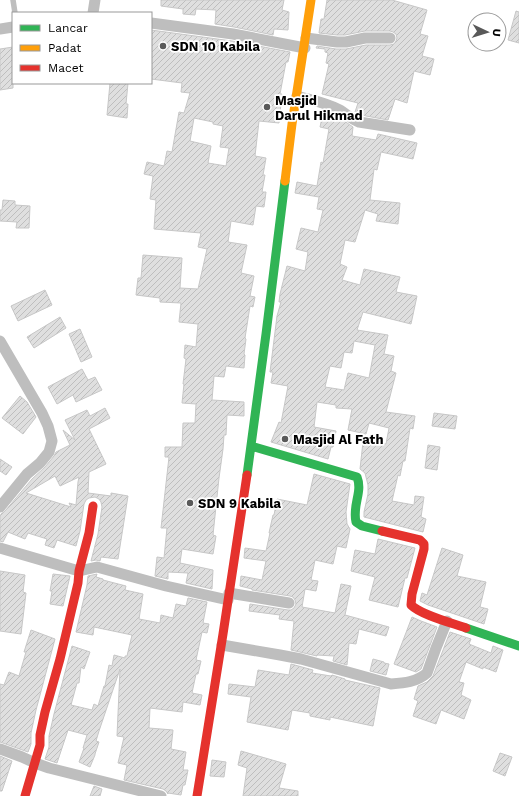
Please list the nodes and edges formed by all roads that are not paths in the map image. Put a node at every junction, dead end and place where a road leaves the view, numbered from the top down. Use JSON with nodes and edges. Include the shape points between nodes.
{"nodes":[{"id":1,"x":13,"y":0,"type":"edge"},
{"id":2,"x":95,"y":0,"type":"edge"},
{"id":3,"x":311,"y":0,"type":"edge"},
{"id":4,"x":15,"y":12,"type":"edge"},
{"id":5,"x":93,"y":12,"type":"edge"},
{"id":6,"x":152,"y":23,"type":"edge"},
{"id":7,"x":12,"y":27,"type":"edge"},
{"id":8,"x":0,"y":29,"type":"edge"},
{"id":9,"x":390,"y":38,"type":"dead end"},
{"id":10,"x":305,"y":43,"type":"junction"},
{"id":11,"x":297,"y":96,"type":"junction"},
{"id":12,"x":410,"y":130,"type":"dead end"},
{"id":13,"x":0,"y":340,"type":"edge"},
{"id":14,"x":251,"y":446,"type":"junction"},
{"id":15,"x":93,"y":506,"type":"dead end"},
{"id":16,"x":0,"y":507,"type":"edge"},
{"id":17,"x":0,"y":548,"type":"edge"},
{"id":18,"x":79,"y":571,"type":"junction"},
{"id":19,"x":229,"y":597,"type":"junction"},
{"id":20,"x":289,"y":603,"type":"dead end"},
{"id":21,"x":447,"y":621,"type":"junction"},
{"id":22,"x":222,"y":645,"type":"junction"},
{"id":23,"x":519,"y":646,"type":"edge"},
{"id":24,"x":0,"y":749,"type":"edge"},
{"id":25,"x":34,"y":763,"type":"junction"},
{"id":26,"x":25,"y":796,"type":"edge"},
{"id":27,"x":161,"y":796,"type":"edge"},
{"id":28,"x":197,"y":796,"type":"edge"}],
"edges":[{"from":1,"to":4,"type":"lane"},
{"from":2,"to":5,"type":"street"},
{"from":3,"to":10,"type":"main road"},
{"from":6,"to":10,"type":"street"},
{"from":7,"to":8,"type":"street"},
{"from":9,"to":10,"type":"street"},
{"from":10,"to":11,"type":"main road"},
{"from":11,"to":12,"type":"street","via":[[325,103],[359,122]]},
{"from":11,"to":14,"type":"main road"},
{"from":13,"to":16,"type":"street","via":[[42,413],[52,441],[49,452]]},
{"from":14,"to":19,"type":"main road"},
{"from":14,"to":21,"type":"main road","via":[[357,477],[360,481],[355,510],[356,522],[362,526],[420,540],[424,544],[411,605],[424,613]]},
{"from":15,"to":18,"type":"main road"},
{"from":17,"to":18,"type":"street"},
{"from":18,"to":19,"type":"street","via":[[96,567],[166,586]]},
{"from":18,"to":25,"type":"main road","via":[[77,589]]},
{"from":19,"to":20,"type":"street"},
{"from":19,"to":22,"type":"main road"},
{"from":21,"to":22,"type":"street","via":[[427,673],[415,681],[404,683],[391,684],[301,659]]},
{"from":21,"to":23,"type":"main road"},
{"from":22,"to":28,"type":"main road"},
{"from":24,"to":25,"type":"street"},
{"from":25,"to":26,"type":"main road"},
{"from":25,"to":27,"type":"street"}]}
